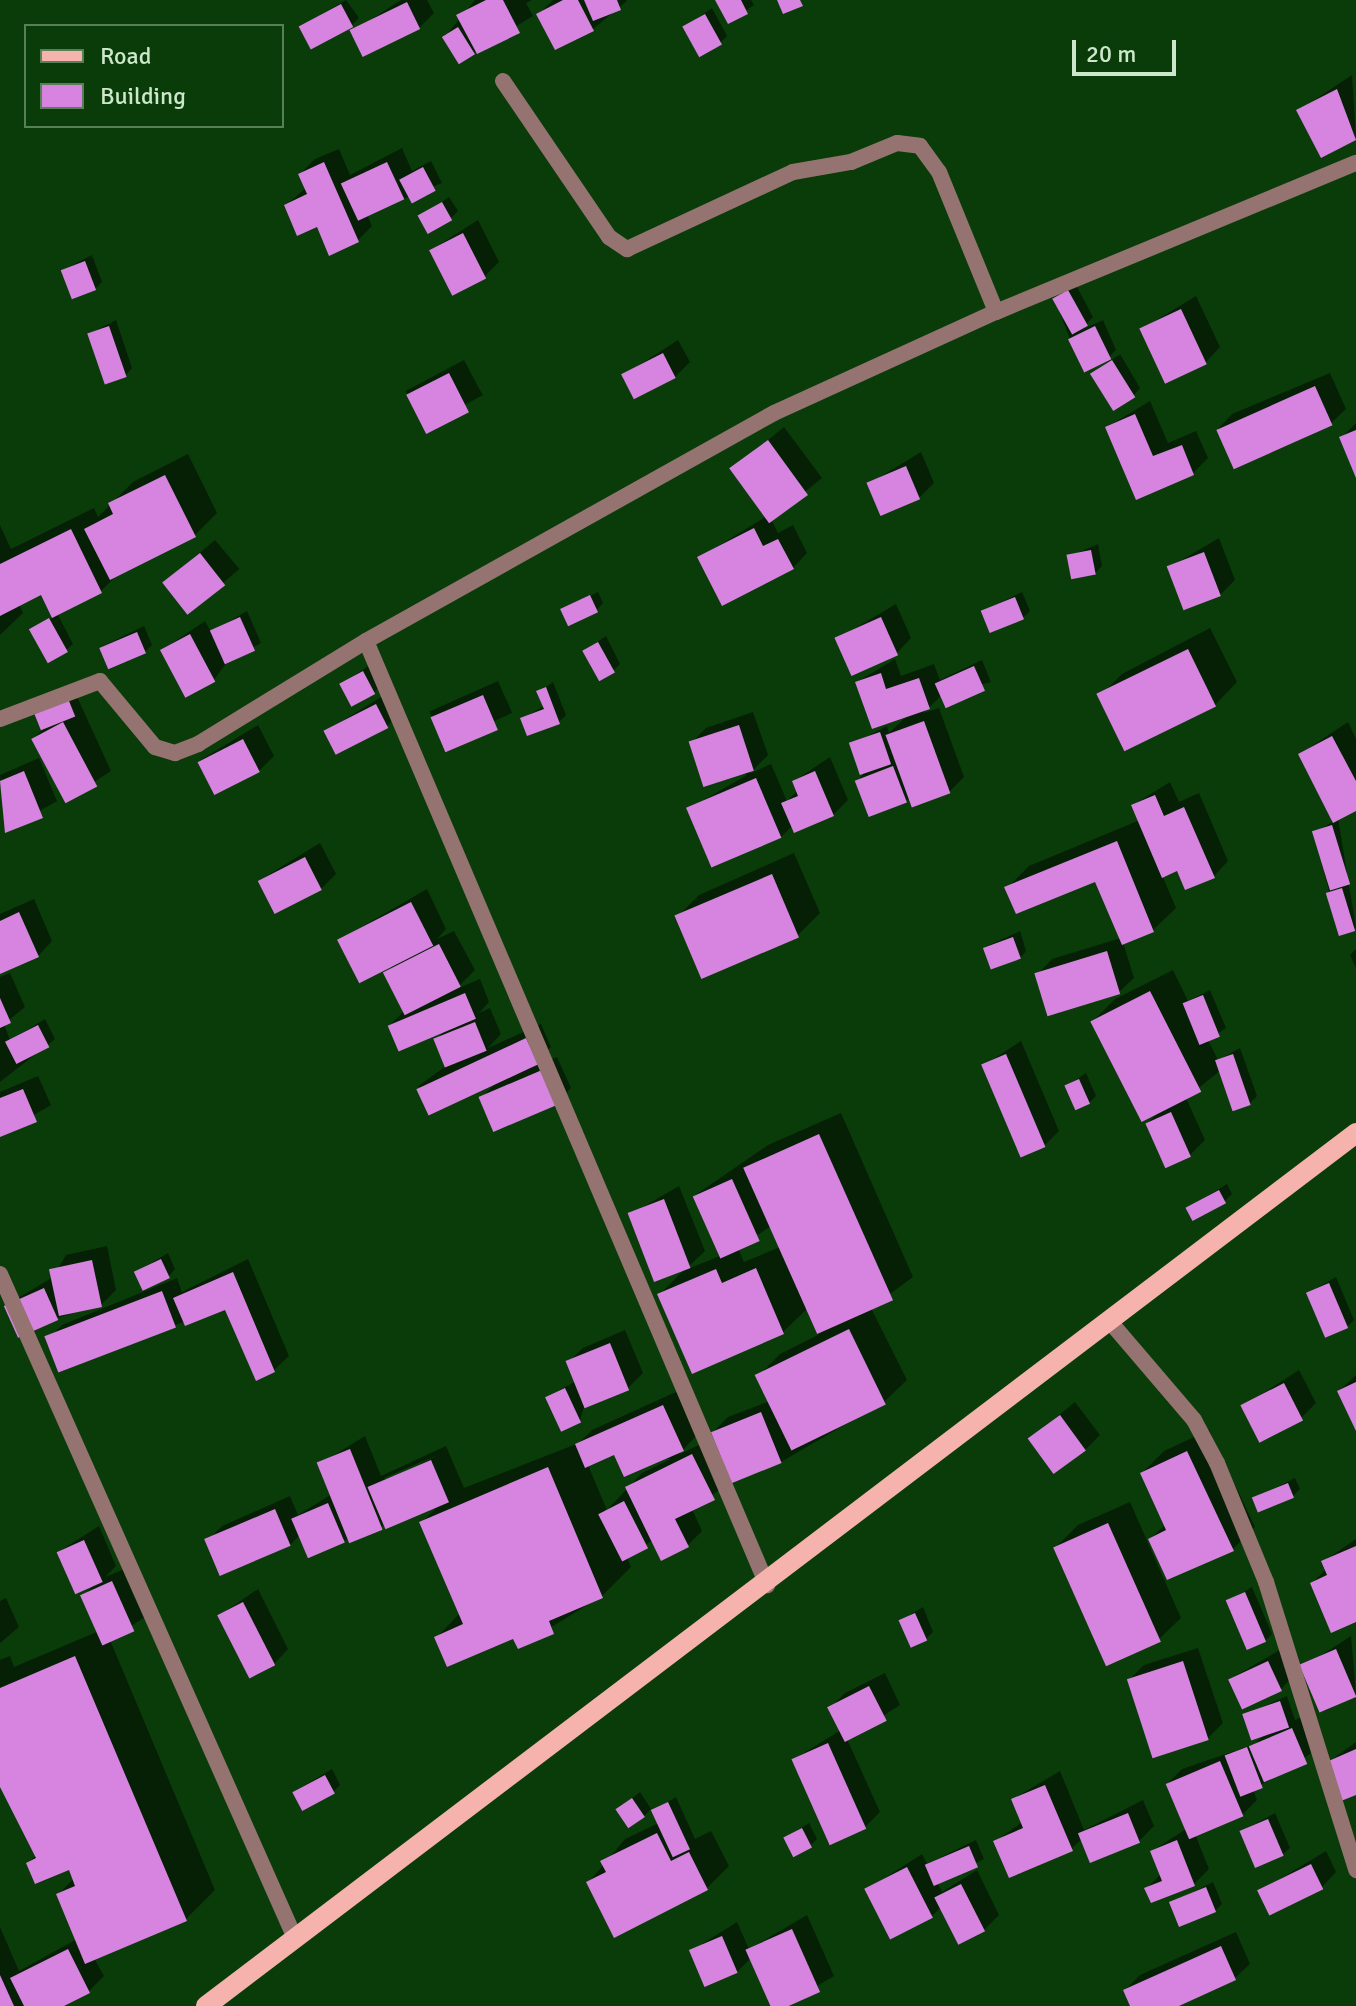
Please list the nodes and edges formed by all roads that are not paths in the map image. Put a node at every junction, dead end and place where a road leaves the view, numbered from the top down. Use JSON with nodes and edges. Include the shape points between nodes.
{"nodes":[{"id":1,"x":503,"y":81,"type":"dead end"},
{"id":2,"x":1356,"y":163,"type":"edge"},
{"id":3,"x":996,"y":312,"type":"junction"},
{"id":4,"x":366,"y":641,"type":"junction"},
{"id":5,"x":0,"y":719,"type":"edge"},
{"id":6,"x":1356,"y":1133,"type":"edge"},
{"id":7,"x":0,"y":1274,"type":"edge"},
{"id":8,"x":1112,"y":1324,"type":"junction"},
{"id":9,"x":767,"y":1585,"type":"junction"},
{"id":10,"x":1356,"y":1870,"type":"edge"},
{"id":11,"x":295,"y":1938,"type":"junction"},
{"id":12,"x":206,"y":2006,"type":"edge"}],
"edges":[{"from":1,"to":3,"type":"street","via":[[609,237],[627,249],[793,172],[851,162],[897,143],[920,146],[939,172]]},
{"from":2,"to":3,"type":"street"},
{"from":3,"to":4,"type":"street","via":[[774,413]]},
{"from":4,"to":5,"type":"street","via":[[175,753],[155,747],[100,681]]},
{"from":4,"to":9,"type":"street"},
{"from":6,"to":8,"type":"main road"},
{"from":7,"to":11,"type":"street"},
{"from":8,"to":9,"type":"main road"},
{"from":8,"to":10,"type":"street","via":[[1194,1420],[1217,1463],[1266,1582]]},
{"from":9,"to":11,"type":"main road"},
{"from":11,"to":12,"type":"main road"}]}
